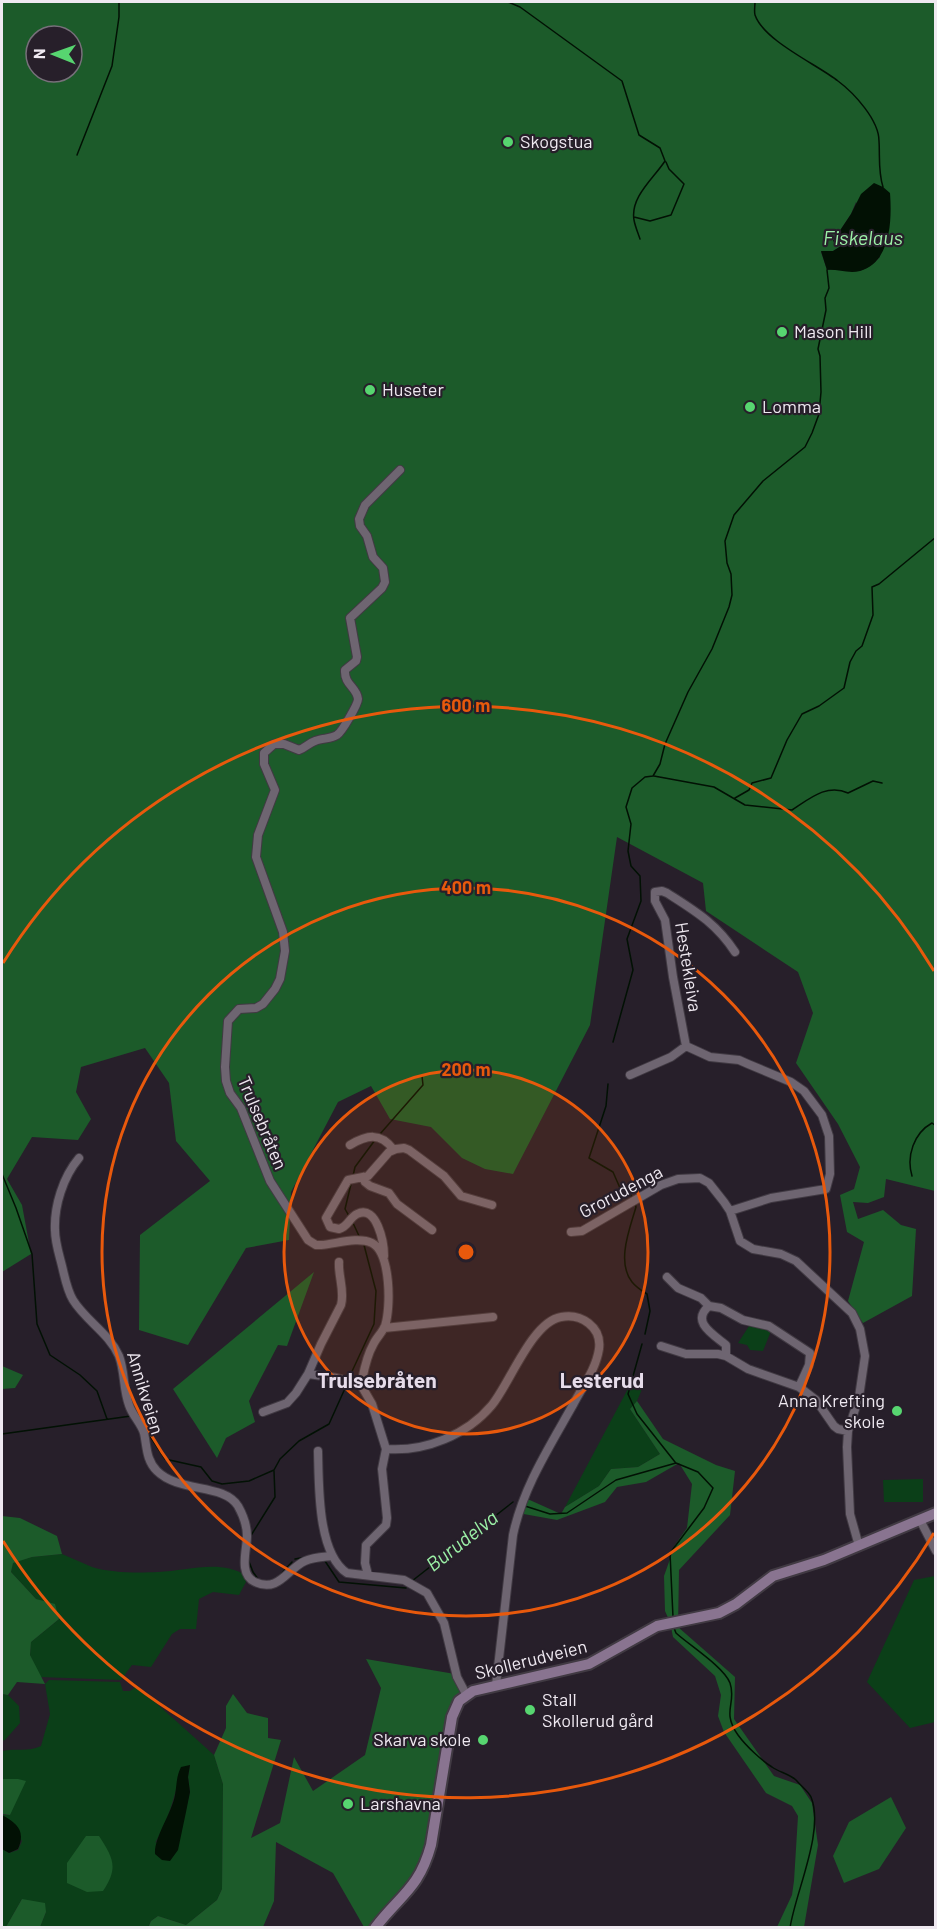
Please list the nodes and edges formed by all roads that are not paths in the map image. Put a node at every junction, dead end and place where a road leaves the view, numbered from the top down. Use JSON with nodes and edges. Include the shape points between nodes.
{"nodes":[{"id":1,"x":400,"y":470,"type":"dead end"},
{"id":2,"x":735,"y":952,"type":"dead end"},
{"id":3,"x":686,"y":1046,"type":"junction"},
{"id":4,"x":630,"y":1075,"type":"dead end"},
{"id":5,"x":350,"y":1145,"type":"dead end"},
{"id":6,"x":393,"y":1149,"type":"junction"},
{"id":7,"x":79,"y":1158,"type":"dead end"},
{"id":8,"x":363,"y":1177,"type":"junction"},
{"id":9,"x":492,"y":1205,"type":"dead end"},
{"id":10,"x":730,"y":1211,"type":"junction"},
{"id":11,"x":432,"y":1230,"type":"dead end"},
{"id":12,"x":571,"y":1232,"type":"dead end"},
{"id":13,"x":385,"y":1260,"type":"junction"},
{"id":14,"x":339,"y":1262,"type":"dead end"},
{"id":15,"x":667,"y":1277,"type":"dead end"},
{"id":16,"x":709,"y":1306,"type":"junction"},
{"id":17,"x":493,"y":1317,"type":"dead end"},
{"id":18,"x":384,"y":1328,"type":"junction"},
{"id":19,"x":661,"y":1346,"type":"dead end"},
{"id":20,"x":726,"y":1356,"type":"junction"},
{"id":21,"x":308,"y":1374,"type":"junction"},
{"id":22,"x":361,"y":1385,"type":"junction"},
{"id":23,"x":799,"y":1387,"type":"junction"},
{"id":24,"x":263,"y":1412,"type":"dead end"},
{"id":25,"x":848,"y":1431,"type":"junction"},
{"id":26,"x":386,"y":1449,"type":"junction"},
{"id":27,"x":318,"y":1451,"type":"dead end"},
{"id":28,"x":936,"y":1513,"type":"edge"},
{"id":29,"x":920,"y":1520,"type":"junction"},
{"id":30,"x":859,"y":1546,"type":"junction"},
{"id":31,"x":936,"y":1551,"type":"edge"},
{"id":32,"x":327,"y":1557,"type":"junction"},
{"id":33,"x":368,"y":1575,"type":"junction"},
{"id":34,"x":496,"y":1685,"type":"junction"},
{"id":35,"x":466,"y":1694,"type":"junction"},
{"id":36,"x":375,"y":1928,"type":"edge"}],
"edges":[{"from":1,"to":13,"type":"street","name":"Trulsebråten","via":[[365,505],[359,519],[373,557],[386,575],[382,588],[350,618],[357,657],[345,675],[356,692],[357,704],[335,736],[318,739],[299,750],[274,744],[264,753],[264,764],[275,790],[258,835],[256,857],[283,932],[285,951],[280,979],[263,1004],[239,1009],[228,1021],[225,1067],[230,1093],[241,1108],[270,1181],[308,1240],[316,1245],[371,1243]]},
{"from":2,"to":3,"type":"street","name":"Hestekleiva","via":[[708,920],[667,893],[655,892],[655,901],[665,920]]},
{"from":3,"to":4,"type":"street"},
{"from":3,"to":10,"type":"street","via":[[710,1057],[739,1060],[799,1086],[826,1124],[830,1162],[826,1189],[771,1198]]},
{"from":5,"to":6,"type":"street","via":[[377,1137]]},
{"from":6,"to":8,"type":"street","via":[[374,1172]]},
{"from":6,"to":9,"type":"street","via":[[410,1150],[444,1176],[461,1196]]},
{"from":7,"to":32,"type":"street","name":"Annikveien","via":[[62,1187],[56,1243],[72,1300],[116,1350],[128,1403],[143,1430],[152,1466],[184,1486],[222,1493],[237,1504],[246,1529],[246,1573],[252,1581],[277,1583],[304,1561]]},
{"from":8,"to":11,"type":"street","via":[[364,1182],[388,1193]]},
{"from":8,"to":13,"type":"street","via":[[348,1180],[326,1221],[339,1230],[354,1215],[368,1214],[381,1233]]},
{"from":10,"to":12,"type":"street","name":"Grorudenga","via":[[709,1183],[689,1177],[662,1185],[582,1231]]},
{"from":10,"to":25,"type":"street","name":"Grorudenga","via":[[740,1241],[753,1249],[796,1261],[844,1304],[857,1321],[863,1340],[864,1368]]},
{"from":13,"to":18,"type":"street","via":[[388,1316]]},
{"from":14,"to":21,"type":"street","via":[[343,1299]]},
{"from":15,"to":16,"type":"street"},
{"from":16,"to":20,"type":"street","via":[[702,1316],[704,1326],[726,1346]]},
{"from":16,"to":23,"type":"street","via":[[769,1326],[810,1353]]},
{"from":17,"to":18,"type":"street"},
{"from":18,"to":22,"type":"street","via":[[368,1355]]},
{"from":19,"to":20,"type":"street","via":[[686,1354]]},
{"from":20,"to":23,"type":"street","via":[[748,1369]]},
{"from":21,"to":22,"type":"street"},
{"from":21,"to":24,"type":"street","via":[[287,1402]]},
{"from":22,"to":26,"type":"street","via":[[372,1404]]},
{"from":23,"to":25,"type":"street","via":[[816,1400],[838,1430]]},
{"from":25,"to":30,"type":"street","name":"Grorudenga","via":[[848,1503]]},
{"from":26,"to":33,"type":"street","via":[[382,1468],[386,1525],[366,1545]]},
{"from":26,"to":34,"type":"street","via":[[431,1444],[472,1424],[492,1405],[546,1322],[577,1317],[595,1329],[600,1341],[595,1366],[534,1475],[518,1513]]},
{"from":27,"to":32,"type":"street"},
{"from":28,"to":29,"type":"street","name":"Skollerudveien"},
{"from":29,"to":30,"type":"street","name":"Skollerudveien"},
{"from":29,"to":31,"type":"street"},
{"from":30,"to":34,"type":"street","name":"Skollerudveien","via":[[773,1576],[719,1613],[657,1626],[589,1664]]},
{"from":32,"to":33,"type":"street","via":[[347,1573]]},
{"from":33,"to":35,"type":"street","via":[[413,1584],[430,1598],[444,1623],[457,1677]]},
{"from":34,"to":35,"type":"street","name":"Skollerudveien"},
{"from":35,"to":36,"type":"street","name":"Skollerudveien","via":[[452,1717],[427,1862],[416,1882]]}]}
